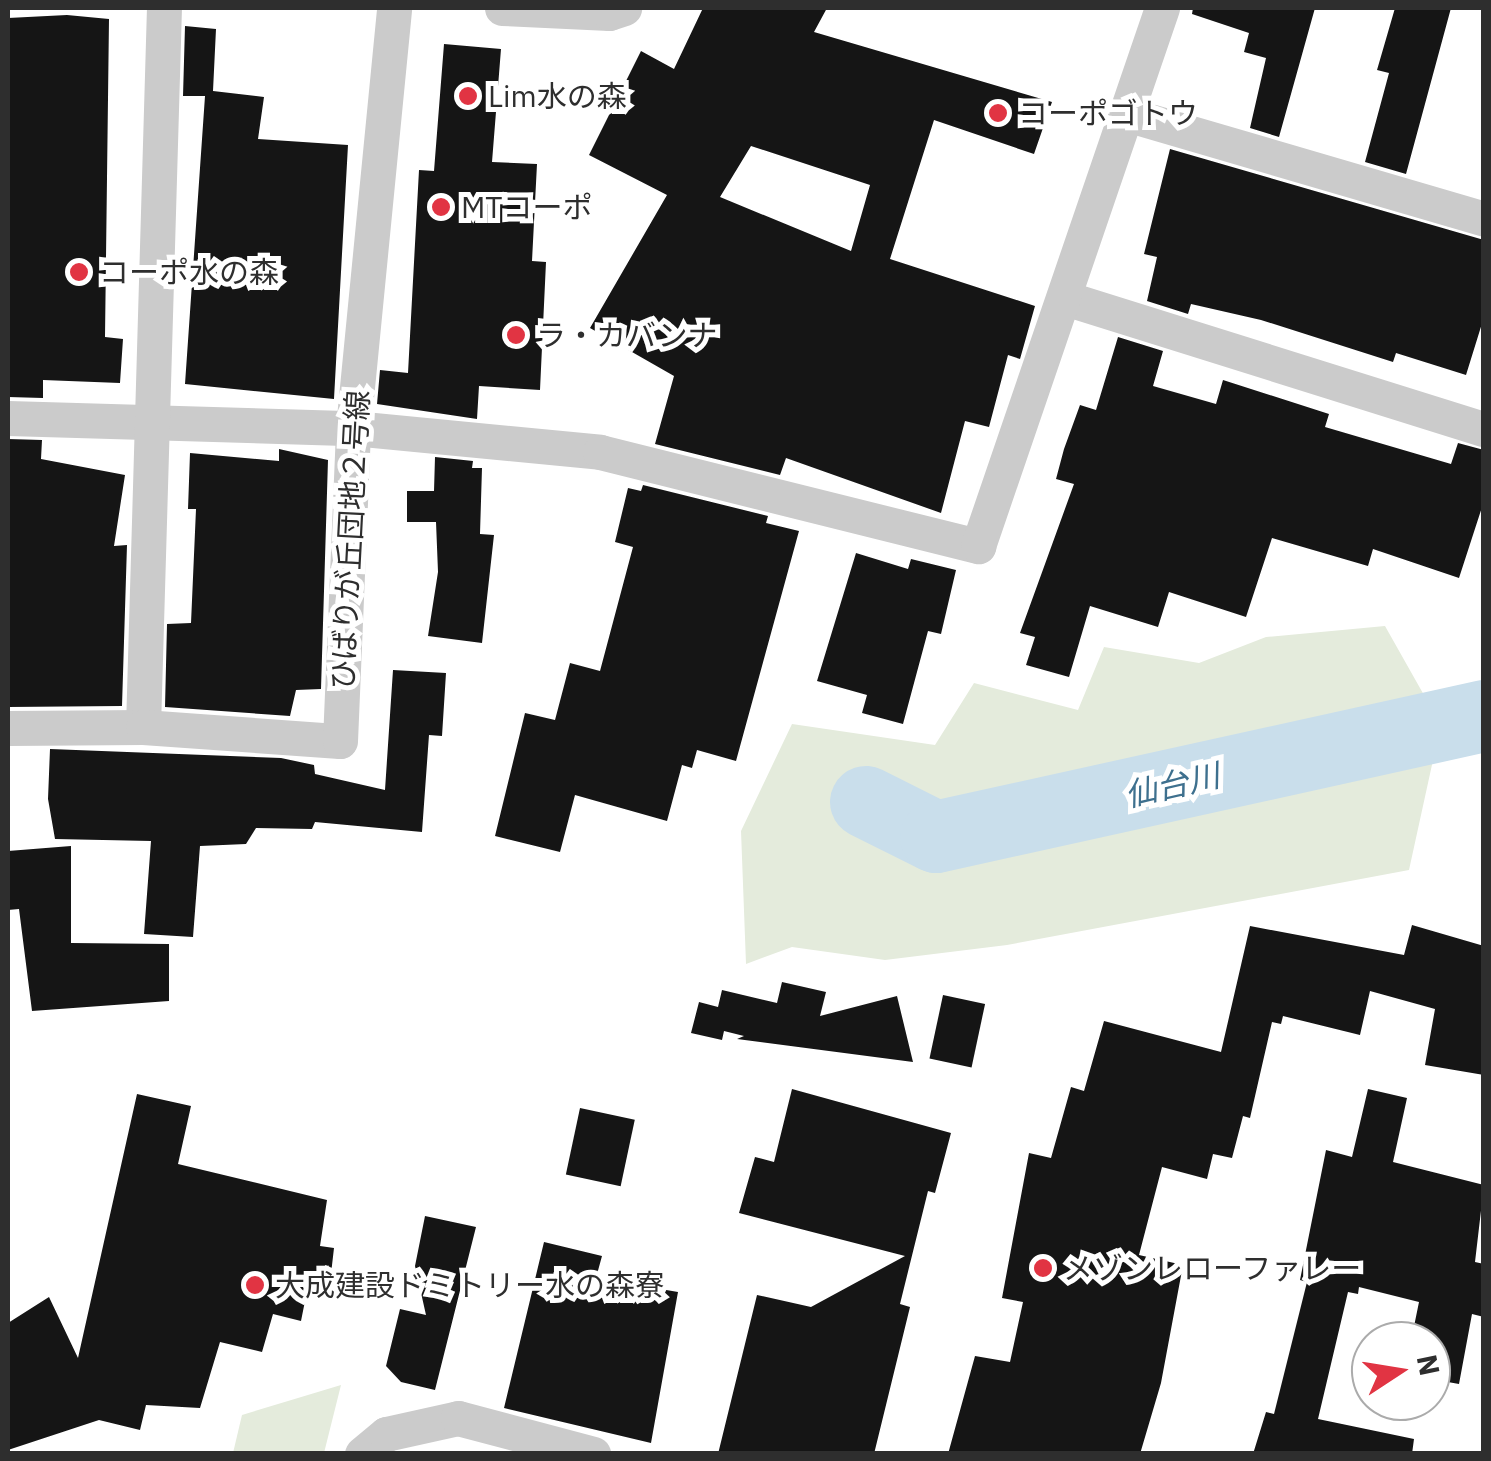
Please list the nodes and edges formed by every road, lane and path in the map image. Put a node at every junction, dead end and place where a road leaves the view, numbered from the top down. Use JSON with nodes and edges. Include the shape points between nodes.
{"nodes":[{"id":1,"x":164,"y":8,"type":"edge"},
{"id":2,"x":394,"y":8,"type":"edge"},
{"id":3,"x":502,"y":8,"type":"edge"},
{"id":4,"x":624,"y":8,"type":"edge"},
{"id":5,"x":1162,"y":8,"type":"edge"},
{"id":6,"x":1126,"y":114,"type":"junction"},
{"id":7,"x":1484,"y":219,"type":"edge"},
{"id":8,"x":1064,"y":298,"type":"junction"},
{"id":9,"x":8,"y":418,"type":"edge"},
{"id":10,"x":152,"y":420,"type":"junction"},
{"id":11,"x":353,"y":428,"type":"junction"},
{"id":12,"x":1484,"y":429,"type":"edge"},
{"id":13,"x":143,"y":727,"type":"junction"},
{"id":14,"x":8,"y":728,"type":"edge"},
{"id":15,"x":362,"y":1454,"type":"edge"},
{"id":16,"x":592,"y":1454,"type":"edge"}],
"edges":[{"from":1,"to":10,"type":"street"},
{"from":2,"to":11,"type":"street","name":"ひばりが丘団地２号線"},
{"from":3,"to":4,"type":"street"},
{"from":5,"to":6,"type":"street"},
{"from":6,"to":7,"type":"street"},
{"from":6,"to":8,"type":"street"},
{"from":8,"to":11,"type":"street","via":[[978,546],[600,452]]},
{"from":8,"to":12,"type":"street"},
{"from":9,"to":10,"type":"street"},
{"from":10,"to":11,"type":"street"},
{"from":10,"to":13,"type":"street"},
{"from":11,"to":13,"type":"street","name":"ひばりが丘団地２号線","via":[[340,740]]},
{"from":13,"to":14,"type":"street","name":"ひばりが丘団地２号線"},
{"from":15,"to":16,"type":"street","via":[[386,1434],[458,1418]]}]}
